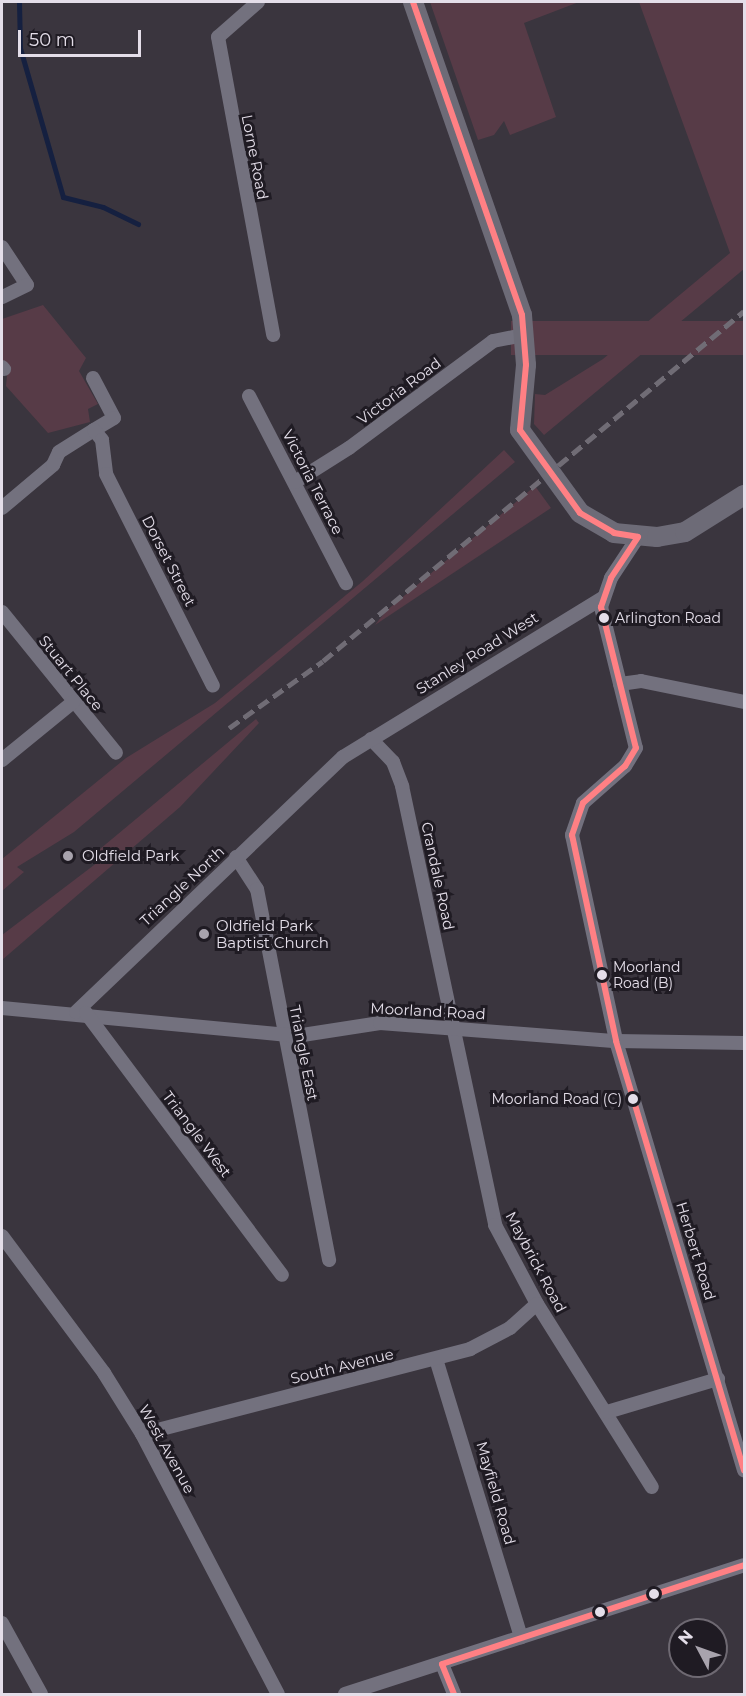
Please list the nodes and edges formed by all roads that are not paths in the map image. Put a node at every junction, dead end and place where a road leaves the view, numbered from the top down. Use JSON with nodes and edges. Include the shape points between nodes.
{"nodes":[{"id":1,"x":258,"y":2,"type":"edge"},
{"id":2,"x":413,"y":2,"type":"edge"},
{"id":3,"x":2,"y":247,"type":"edge"},
{"id":4,"x":2,"y":297,"type":"edge"},
{"id":5,"x":273,"y":335,"type":"dead end"},
{"id":6,"x":525,"y":335,"type":"junction"},
{"id":7,"x":93,"y":378,"type":"dead end"},
{"id":8,"x":249,"y":396,"type":"dead end"},
{"id":9,"x":94,"y":430,"type":"junction"},
{"id":10,"x":295,"y":482,"type":"junction"},
{"id":11,"x":744,"y":495,"type":"edge"},
{"id":12,"x":2,"y":508,"type":"edge"},
{"id":13,"x":638,"y":537,"type":"junction"},
{"id":14,"x":346,"y":583,"type":"dead end"},
{"id":15,"x":602,"y":598,"type":"junction"},
{"id":16,"x":2,"y":612,"type":"edge"},
{"id":17,"x":620,"y":684,"type":"junction"},
{"id":18,"x":213,"y":686,"type":"dead end"},
{"id":19,"x":73,"y":702,"type":"junction"},
{"id":20,"x":744,"y":702,"type":"edge"},
{"id":21,"x":371,"y":739,"type":"junction"},
{"id":22,"x":116,"y":753,"type":"dead end"},
{"id":23,"x":2,"y":760,"type":"edge"},
{"id":24,"x":237,"y":857,"type":"junction"},
{"id":25,"x":2,"y":1008,"type":"edge"},
{"id":26,"x":81,"y":1012,"type":"junction"},
{"id":27,"x":453,"y":1029,"type":"junction"},
{"id":28,"x":282,"y":1033,"type":"junction"},
{"id":29,"x":616,"y":1041,"type":"junction"},
{"id":30,"x":744,"y":1042,"type":"edge"},
{"id":31,"x":2,"y":1236,"type":"edge"},
{"id":32,"x":329,"y":1260,"type":"dead end"},
{"id":33,"x":282,"y":1275,"type":"dead end"},
{"id":34,"x":537,"y":1304,"type":"junction"},
{"id":35,"x":436,"y":1359,"type":"junction"},
{"id":36,"x":718,"y":1379,"type":"junction"},
{"id":37,"x":607,"y":1412,"type":"junction"},
{"id":38,"x":142,"y":1434,"type":"junction"},
{"id":39,"x":744,"y":1470,"type":"edge"},
{"id":40,"x":652,"y":1487,"type":"dead end"},
{"id":41,"x":744,"y":1565,"type":"edge"},
{"id":42,"x":2,"y":1623,"type":"edge"},
{"id":43,"x":521,"y":1637,"type":"junction"},
{"id":44,"x":442,"y":1664,"type":"junction"},
{"id":45,"x":41,"y":1695,"type":"edge"},
{"id":46,"x":278,"y":1695,"type":"edge"},
{"id":47,"x":345,"y":1695,"type":"edge"},
{"id":48,"x":454,"y":1695,"type":"edge"}],
"edges":[{"from":1,"to":5,"type":"street","name":"Lorne Road","via":[[218,37]]},
{"from":2,"to":6,"type":"main road","via":[[511,280]]},
{"from":3,"to":4,"type":"street","via":[[27,285]]},
{"from":6,"to":10,"type":"street","name":"Victoria Road","via":[[493,341],[349,448]]},
{"from":6,"to":13,"type":"main road","via":[[518,419],[525,438],[593,523]]},
{"from":7,"to":9,"type":"street","via":[[114,418]]},
{"from":8,"to":10,"type":"street","name":"Victoria Terrace"},
{"from":9,"to":12,"type":"street","via":[[60,452],[53,465]]},
{"from":9,"to":18,"type":"street","name":"Dorset Street","via":[[104,450],[106,474]]},
{"from":10,"to":14,"type":"street","name":"Victoria Terrace"},
{"from":11,"to":13,"type":"main road","via":[[685,532]]},
{"from":13,"to":15,"type":"street"},
{"from":15,"to":17,"type":"street","name":"Herbert Road"},
{"from":15,"to":21,"type":"street","name":"Stanley Road West"},
{"from":16,"to":19,"type":"street","name":"Stuart Place"},
{"from":17,"to":20,"type":"street","via":[[641,681]]},
{"from":17,"to":29,"type":"street","name":"Herbert Road","via":[[636,739],[633,757],[583,803],[572,835]]},
{"from":19,"to":22,"type":"street","name":"Stuart Place"},
{"from":19,"to":23,"type":"street"},
{"from":21,"to":24,"type":"street","name":"Triangle North","via":[[343,757]]},
{"from":21,"to":27,"type":"street","name":"Crandale Road","via":[[393,762],[402,786]]},
{"from":24,"to":26,"type":"street","name":"Triangle North"},
{"from":24,"to":28,"type":"street","name":"Triangle East","via":[[255,880]]},
{"from":25,"to":26,"type":"street"},
{"from":26,"to":28,"type":"street","name":"Moorland Road"},
{"from":26,"to":33,"type":"street","name":"Triangle West"},
{"from":27,"to":28,"type":"street","name":"Moorland Road","via":[[367,1023],[308,1035]]},
{"from":27,"to":29,"type":"street","name":"Moorland Road"},
{"from":27,"to":34,"type":"street","name":"Maybrick Road","via":[[488,1202]]},
{"from":28,"to":32,"type":"street","name":"Triangle East"},
{"from":29,"to":30,"type":"street","name":"Moorland Road"},
{"from":29,"to":36,"type":"street","name":"Herbert Road"},
{"from":31,"to":38,"type":"street","name":"West Avenue","via":[[104,1373]]},
{"from":34,"to":35,"type":"street","name":"South Avenue","via":[[491,1340]]},
{"from":34,"to":37,"type":"street","name":"Maybrick Road"},
{"from":35,"to":38,"type":"street","name":"South Avenue"},
{"from":35,"to":43,"type":"street","name":"Mayfield Road"},
{"from":36,"to":37,"type":"street"},
{"from":36,"to":39,"type":"street","name":"Herbert Road"},
{"from":37,"to":40,"type":"street","name":"Maybrick Road"},
{"from":38,"to":46,"type":"street","name":"West Avenue"},
{"from":41,"to":43,"type":"street"},
{"from":42,"to":45,"type":"street"},
{"from":43,"to":44,"type":"street"},
{"from":44,"to":47,"type":"street"},
{"from":44,"to":48,"type":"street"}]}
